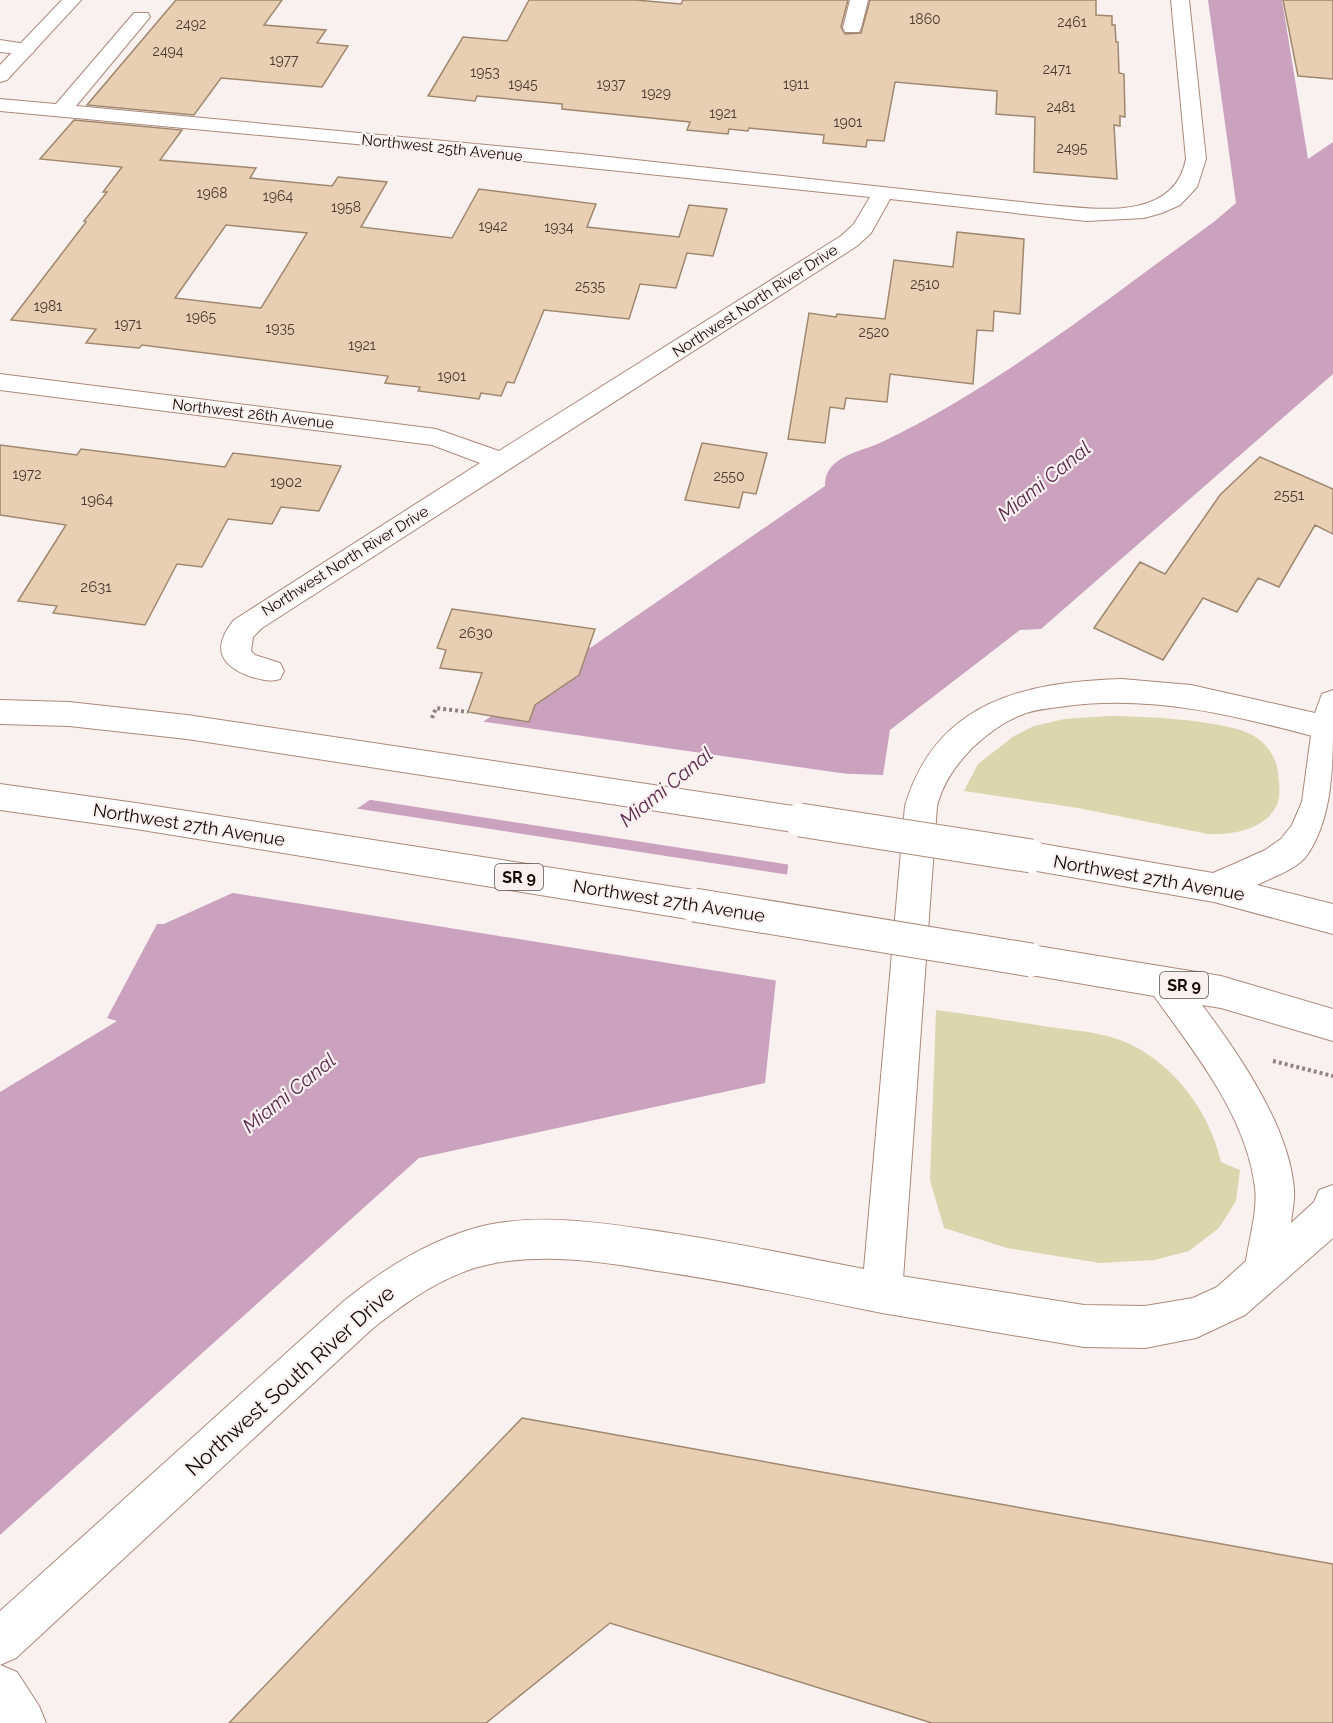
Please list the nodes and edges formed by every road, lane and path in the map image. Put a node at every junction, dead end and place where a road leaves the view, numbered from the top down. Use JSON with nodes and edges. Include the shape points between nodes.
{"nodes":[{"id":1,"x":72,"y":0,"type":"edge"},
{"id":2,"x":858,"y":0,"type":"edge"},
{"id":3,"x":1180,"y":0,"type":"edge"},
{"id":4,"x":141,"y":17,"type":"dead end"},
{"id":5,"x":852,"y":28,"type":"dead end"},
{"id":6,"x":0,"y":46,"type":"edge"},
{"id":7,"x":26,"y":49,"type":"junction"},
{"id":8,"x":0,"y":76,"type":"edge"},
{"id":9,"x":0,"y":105,"type":"edge"},
{"id":10,"x":61,"y":111,"type":"junction"},
{"id":11,"x":884,"y":192,"type":"junction"},
{"id":12,"x":0,"y":382,"type":"edge"},
{"id":13,"x":503,"y":462,"type":"junction"},
{"id":14,"x":269,"y":671,"type":"dead end"},
{"id":15,"x":0,"y":712,"type":"edge"},
{"id":16,"x":468,"y":712,"type":"dead end"},
{"id":17,"x":432,"y":718,"type":"dead end"},
{"id":18,"x":1331,"y":729,"type":"edge"},
{"id":19,"x":0,"y":797,"type":"edge"},
{"id":20,"x":1214,"y":888,"type":"junction"},
{"id":21,"x":1333,"y":919,"type":"edge"},
{"id":22,"x":1163,"y":981,"type":"junction"},
{"id":23,"x":1333,"y":1025,"type":"edge"},
{"id":24,"x":1264,"y":1058,"type":"dead end"},
{"id":25,"x":1333,"y":1076,"type":"edge"},
{"id":26,"x":1333,"y":1204,"type":"edge"},
{"id":27,"x":1265,"y":1270,"type":"junction"},
{"id":28,"x":882,"y":1293,"type":"junction"},
{"id":29,"x":0,"y":1642,"type":"edge"},
{"id":30,"x":0,"y":1689,"type":"edge"},
{"id":31,"x":22,"y":1723,"type":"edge"}],
"edges":[{"from":1,"to":7,"type":"main road"},
{"from":2,"to":5,"type":"main road"},
{"from":3,"to":11,"type":"main road","via":[[1196,159],[1190,182],[1174,200],[1149,210],[1106,215]]},
{"from":4,"to":10,"type":"main road"},
{"from":6,"to":7,"type":"main road"},
{"from":7,"to":8,"type":"main road"},
{"from":9,"to":10,"type":"main road","name":"Northwest 25th Avenue"},
{"from":10,"to":11,"type":"main road","name":"Northwest 25th Avenue"},
{"from":11,"to":13,"type":"main road","name":"Northwest North River Drive","via":[[863,228],[849,241]]},
{"from":12,"to":13,"type":"main road","name":"Northwest 26th Avenue","via":[[436,438]]},
{"from":13,"to":14,"type":"main road","name":"Northwest North River Drive","via":[[242,628],[237,655],[245,663]]},
{"from":15,"to":20,"type":"main road","name":"Northwest 27th Avenue","bridge":true,"via":[[69,714],[188,727],[1031,856]]},
{"from":16,"to":17,"type":"path","via":[[436,708]]},
{"from":18,"to":20,"type":"main road","via":[[1318,807],[1301,838],[1279,859]]},
{"from":18,"to":28,"type":"main road","via":[[1219,702],[1143,691],[1102,690],[1011,705],[991,715],[951,750],[930,778],[921,806]]},
{"from":19,"to":22,"type":"main road","name":"Northwest 27th Avenue","number":"SR 9","bridge":true},
{"from":20,"to":21,"type":"main road","name":"Northwest 27th Avenue"},
{"from":22,"to":23,"type":"main road","name":"Northwest 27th Avenue","number":"SR 9","via":[[1221,992]]},
{"from":22,"to":27,"type":"main road","via":[[1212,1047],[1259,1128],[1275,1191]]},
{"from":24,"to":25,"type":"path"},
{"from":26,"to":27,"type":"main road","name":"Northwest South River Drive","via":[[1328,1216]]},
{"from":27,"to":28,"type":"main road","name":"Northwest South River Drive","via":[[1231,1301],[1196,1318],[1145,1327],[1084,1326]]},
{"from":28,"to":29,"type":"main road","name":"Northwest South River Drive","via":[[696,1256],[606,1243],[556,1239],[465,1251],[391,1289],[358,1315]]},
{"from":30,"to":31,"type":"main road"}]}
